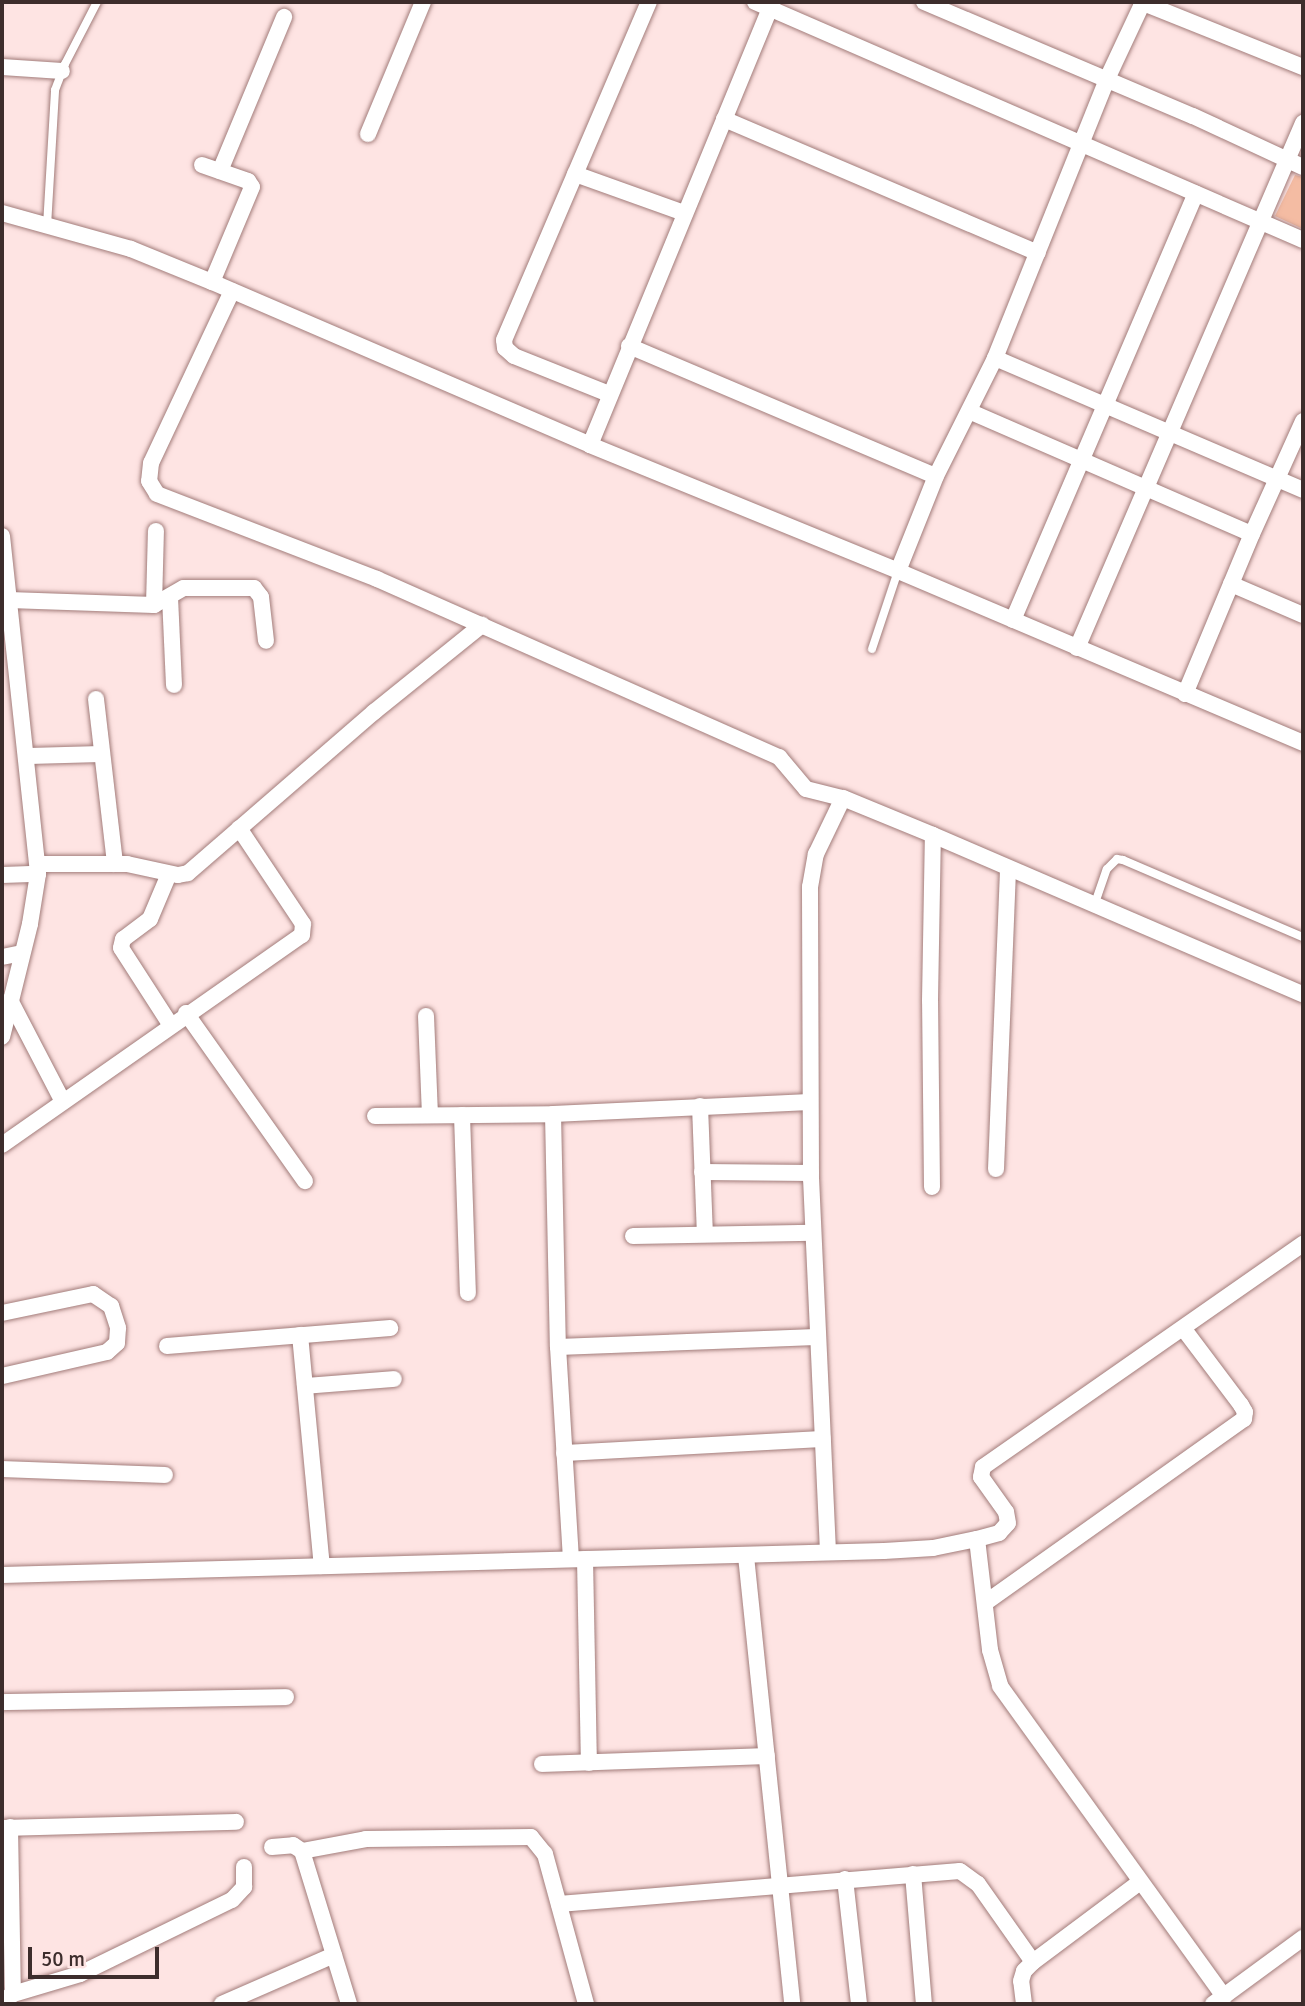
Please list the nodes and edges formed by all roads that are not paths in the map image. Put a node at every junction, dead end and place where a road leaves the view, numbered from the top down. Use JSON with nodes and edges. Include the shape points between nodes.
{"nodes":[{"id":1,"x":97,"y":2,"type":"edge"},
{"id":2,"x":423,"y":2,"type":"edge"},
{"id":3,"x":649,"y":2,"type":"edge"},
{"id":4,"x":923,"y":2,"type":"edge"},
{"id":5,"x":1142,"y":2,"type":"edge"},
{"id":6,"x":766,"y":4,"type":"edge"},
{"id":7,"x":284,"y":18,"type":"dead end"},
{"id":8,"x":2,"y":67,"type":"edge"},
{"id":9,"x":1303,"y":67,"type":"edge"},
{"id":10,"x":62,"y":71,"type":"junction"},
{"id":11,"x":1107,"y":79,"type":"junction"},
{"id":12,"x":724,"y":118,"type":"junction"},
{"id":13,"x":1303,"y":123,"type":"edge"},
{"id":14,"x":368,"y":134,"type":"dead end"},
{"id":15,"x":1083,"y":142,"type":"junction"},
{"id":16,"x":1296,"y":163,"type":"edge"},
{"id":17,"x":202,"y":165,"type":"dead end"},
{"id":18,"x":220,"y":171,"type":"junction"},
{"id":19,"x":576,"y":174,"type":"junction"},
{"id":20,"x":1196,"y":194,"type":"junction"},
{"id":21,"x":2,"y":213,"type":"edge"},
{"id":22,"x":684,"y":213,"type":"junction"},
{"id":23,"x":1262,"y":223,"type":"junction"},
{"id":24,"x":47,"y":226,"type":"junction"},
{"id":25,"x":1303,"y":240,"type":"edge"},
{"id":26,"x":1038,"y":253,"type":"junction"},
{"id":27,"x":212,"y":282,"type":"junction"},
{"id":28,"x":232,"y":291,"type":"junction"},
{"id":29,"x":629,"y":346,"type":"junction"},
{"id":30,"x":995,"y":358,"type":"junction"},
{"id":31,"x":609,"y":394,"type":"junction"},
{"id":32,"x":1107,"y":406,"type":"junction"},
{"id":33,"x":971,"y":412,"type":"junction"},
{"id":34,"x":1303,"y":421,"type":"edge"},
{"id":35,"x":1168,"y":432,"type":"junction"},
{"id":36,"x":590,"y":445,"type":"junction"},
{"id":37,"x":1082,"y":460,"type":"junction"},
{"id":38,"x":936,"y":476,"type":"junction"},
{"id":39,"x":1278,"y":480,"type":"junction"},
{"id":40,"x":1145,"y":487,"type":"junction"},
{"id":41,"x":1303,"y":490,"type":"edge"},
{"id":42,"x":156,"y":531,"type":"dead end"},
{"id":43,"x":1252,"y":534,"type":"junction"},
{"id":44,"x":2,"y":536,"type":"edge"},
{"id":45,"x":898,"y":571,"type":"junction"},
{"id":46,"x":1231,"y":584,"type":"junction"},
{"id":47,"x":170,"y":597,"type":"junction"},
{"id":48,"x":9,"y":600,"type":"junction"},
{"id":49,"x":154,"y":604,"type":"junction"},
{"id":50,"x":1303,"y":615,"type":"edge"},
{"id":51,"x":1013,"y":620,"type":"junction"},
{"id":52,"x":482,"y":625,"type":"junction"},
{"id":53,"x":266,"y":641,"type":"dead end"},
{"id":54,"x":1077,"y":648,"type":"junction"},
{"id":55,"x":872,"y":649,"type":"dead end"},
{"id":56,"x":174,"y":685,"type":"dead end"},
{"id":57,"x":1185,"y":694,"type":"junction"},
{"id":58,"x":96,"y":699,"type":"dead end"},
{"id":59,"x":1303,"y":743,"type":"edge"},
{"id":60,"x":102,"y":754,"type":"junction"},
{"id":61,"x":28,"y":756,"type":"junction"},
{"id":62,"x":843,"y":798,"type":"junction"},
{"id":63,"x":239,"y":828,"type":"junction"},
{"id":64,"x":933,"y":835,"type":"junction"},
{"id":65,"x":115,"y":864,"type":"junction"},
{"id":66,"x":38,"y":869,"type":"junction"},
{"id":67,"x":1008,"y":869,"type":"junction"},
{"id":68,"x":169,"y":874,"type":"junction"},
{"id":69,"x":2,"y":876,"type":"edge"},
{"id":70,"x":1094,"y":906,"type":"junction"},
{"id":71,"x":1303,"y":937,"type":"edge"},
{"id":72,"x":22,"y":953,"type":"junction"},
{"id":73,"x":2,"y":957,"type":"edge"},
{"id":74,"x":1303,"y":994,"type":"edge"},
{"id":75,"x":10,"y":1000,"type":"junction"},
{"id":76,"x":186,"y":1013,"type":"junction"},
{"id":77,"x":426,"y":1016,"type":"dead end"},
{"id":78,"x":170,"y":1024,"type":"junction"},
{"id":79,"x":2,"y":1037,"type":"edge"},
{"id":80,"x":62,"y":1100,"type":"junction"},
{"id":81,"x":810,"y":1102,"type":"junction"},
{"id":82,"x":700,"y":1106,"type":"junction"},
{"id":83,"x":552,"y":1114,"type":"junction"},
{"id":84,"x":430,"y":1115,"type":"junction"},
{"id":85,"x":462,"y":1115,"type":"junction"},
{"id":86,"x":375,"y":1116,"type":"dead end"},
{"id":87,"x":2,"y":1145,"type":"edge"},
{"id":88,"x":996,"y":1169,"type":"dead end"},
{"id":89,"x":702,"y":1172,"type":"junction"},
{"id":90,"x":811,"y":1173,"type":"junction"},
{"id":91,"x":306,"y":1181,"type":"dead end"},
{"id":92,"x":932,"y":1186,"type":"dead end"},
{"id":93,"x":813,"y":1233,"type":"junction"},
{"id":94,"x":705,"y":1234,"type":"junction"},
{"id":95,"x":634,"y":1236,"type":"dead end"},
{"id":96,"x":1303,"y":1244,"type":"edge"},
{"id":97,"x":468,"y":1293,"type":"dead end"},
{"id":98,"x":2,"y":1313,"type":"edge"},
{"id":99,"x":390,"y":1328,"type":"dead end"},
{"id":100,"x":1182,"y":1328,"type":"junction"},
{"id":101,"x":300,"y":1335,"type":"junction"},
{"id":102,"x":816,"y":1337,"type":"junction"},
{"id":103,"x":167,"y":1346,"type":"dead end"},
{"id":104,"x":558,"y":1346,"type":"junction"},
{"id":105,"x":2,"y":1376,"type":"edge"},
{"id":106,"x":394,"y":1379,"type":"dead end"},
{"id":107,"x":305,"y":1386,"type":"junction"},
{"id":108,"x":822,"y":1438,"type":"junction"},
{"id":109,"x":564,"y":1452,"type":"junction"},
{"id":110,"x":2,"y":1469,"type":"edge"},
{"id":111,"x":165,"y":1475,"type":"dead end"},
{"id":112,"x":977,"y":1539,"type":"junction"},
{"id":113,"x":828,"y":1552,"type":"junction"},
{"id":114,"x":746,"y":1556,"type":"junction"},
{"id":115,"x":578,"y":1559,"type":"junction"},
{"id":116,"x":322,"y":1566,"type":"junction"},
{"id":117,"x":2,"y":1575,"type":"edge"},
{"id":118,"x":985,"y":1603,"type":"junction"},
{"id":119,"x":286,"y":1697,"type":"dead end"},
{"id":120,"x":2,"y":1702,"type":"edge"},
{"id":121,"x":767,"y":1756,"type":"junction"},
{"id":122,"x":589,"y":1763,"type":"junction"},
{"id":123,"x":542,"y":1764,"type":"dead end"},
{"id":124,"x":236,"y":1822,"type":"dead end"},
{"id":125,"x":6,"y":1828,"type":"edge"},
{"id":126,"x":272,"y":1847,"type":"dead end"},
{"id":127,"x":302,"y":1850,"type":"junction"},
{"id":128,"x":244,"y":1867,"type":"dead end"},
{"id":129,"x":913,"y":1874,"type":"junction"},
{"id":130,"x":845,"y":1880,"type":"junction"},
{"id":131,"x":1140,"y":1882,"type":"junction"},
{"id":132,"x":780,"y":1885,"type":"junction"},
{"id":133,"x":559,"y":1904,"type":"junction"},
{"id":134,"x":1303,"y":1938,"type":"edge"},
{"id":135,"x":334,"y":1955,"type":"junction"},
{"id":136,"x":1032,"y":1962,"type":"junction"},
{"id":137,"x":7,"y":1998,"type":"edge"},
{"id":138,"x":1219,"y":2001,"type":"edge"},
{"id":139,"x":222,"y":2004,"type":"edge"},
{"id":140,"x":349,"y":2004,"type":"edge"},
{"id":141,"x":586,"y":2004,"type":"edge"},
{"id":142,"x":792,"y":2004,"type":"edge"},
{"id":143,"x":859,"y":2004,"type":"edge"},
{"id":144,"x":924,"y":2004,"type":"edge"},
{"id":145,"x":1024,"y":2004,"type":"edge"}],
"edges":[{"from":1,"to":10,"type":"lane"},
{"from":2,"to":14,"type":"street"},
{"from":3,"to":19,"type":"street"},
{"from":4,"to":11,"type":"street"},
{"from":5,"to":9,"type":"street"},
{"from":5,"to":11,"type":"street"},
{"from":6,"to":12,"type":"street"},
{"from":6,"to":15,"type":"street"},
{"from":7,"to":18,"type":"street"},
{"from":8,"to":10,"type":"street"},
{"from":10,"to":24,"type":"lane","via":[[53,102]]},
{"from":11,"to":15,"type":"street"},
{"from":11,"to":16,"type":"street"},
{"from":12,"to":22,"type":"street"},
{"from":12,"to":26,"type":"street"},
{"from":13,"to":16,"type":"street"},
{"from":15,"to":20,"type":"street"},
{"from":15,"to":26,"type":"street"},
{"from":16,"to":23,"type":"street"},
{"from":17,"to":18,"type":"street"},
{"from":18,"to":27,"type":"street","via":[[248,181],[252,187]]},
{"from":19,"to":22,"type":"street"},
{"from":19,"to":31,"type":"street","via":[[506,335],[505,348],[514,356]]},
{"from":20,"to":23,"type":"street"},
{"from":20,"to":32,"type":"street"},
{"from":21,"to":24,"type":"street"},
{"from":22,"to":29,"type":"street"},
{"from":23,"to":25,"type":"street"},
{"from":23,"to":35,"type":"street"},
{"from":24,"to":27,"type":"street","via":[[131,250]]},
{"from":26,"to":30,"type":"street"},
{"from":27,"to":28,"type":"street"},
{"from":28,"to":36,"type":"street"},
{"from":28,"to":52,"type":"street","via":[[152,463],[151,488],[163,497],[366,574]]},
{"from":29,"to":31,"type":"street"},
{"from":29,"to":38,"type":"street"},
{"from":30,"to":32,"type":"street"},
{"from":30,"to":33,"type":"street"},
{"from":31,"to":36,"type":"street"},
{"from":32,"to":35,"type":"street"},
{"from":32,"to":37,"type":"street"},
{"from":33,"to":37,"type":"street"},
{"from":33,"to":38,"type":"street"},
{"from":34,"to":39,"type":"street"},
{"from":35,"to":39,"type":"street"},
{"from":35,"to":40,"type":"street"},
{"from":36,"to":45,"type":"street"},
{"from":37,"to":40,"type":"street"},
{"from":37,"to":51,"type":"street"},
{"from":38,"to":45,"type":"street"},
{"from":39,"to":41,"type":"street"},
{"from":39,"to":43,"type":"street"},
{"from":40,"to":43,"type":"street"},
{"from":40,"to":54,"type":"street"},
{"from":42,"to":49,"type":"street"},
{"from":43,"to":46,"type":"street"},
{"from":44,"to":48,"type":"street"},
{"from":45,"to":51,"type":"street"},
{"from":45,"to":55,"type":"lane"},
{"from":46,"to":50,"type":"street"},
{"from":46,"to":57,"type":"street"},
{"from":47,"to":49,"type":"street"},
{"from":47,"to":53,"type":"street","via":[[184,588],[254,588],[261,597]]},
{"from":47,"to":56,"type":"street"},
{"from":48,"to":49,"type":"street"},
{"from":48,"to":61,"type":"street"},
{"from":51,"to":54,"type":"street"},
{"from":52,"to":62,"type":"street","via":[[779,757],[806,789]]},
{"from":52,"to":63,"type":"street"},
{"from":54,"to":57,"type":"street"},
{"from":57,"to":59,"type":"street"},
{"from":58,"to":60,"type":"street"},
{"from":60,"to":61,"type":"street"},
{"from":60,"to":65,"type":"street"},
{"from":61,"to":66,"type":"street"},
{"from":62,"to":64,"type":"street"},
{"from":62,"to":81,"type":"street","via":[[816,855],[810,887]]},
{"from":63,"to":68,"type":"street","via":[[188,873]]},
{"from":63,"to":76,"type":"street","via":[[304,930],[295,941]]},
{"from":64,"to":67,"type":"street"},
{"from":64,"to":92,"type":"street"},
{"from":65,"to":66,"type":"street"},
{"from":65,"to":68,"type":"street"},
{"from":66,"to":69,"type":"street"},
{"from":66,"to":72,"type":"street"},
{"from":67,"to":70,"type":"street"},
{"from":67,"to":88,"type":"street"},
{"from":68,"to":78,"type":"street","via":[[150,919],[123,939],[121,948]]},
{"from":70,"to":71,"type":"lane","via":[[1110,863],[1123,860]]},
{"from":70,"to":74,"type":"street"},
{"from":72,"to":73,"type":"street"},
{"from":72,"to":75,"type":"street"},
{"from":75,"to":79,"type":"street"},
{"from":75,"to":80,"type":"street"},
{"from":76,"to":78,"type":"street"},
{"from":76,"to":91,"type":"street"},
{"from":77,"to":84,"type":"street"},
{"from":78,"to":80,"type":"street"},
{"from":80,"to":87,"type":"street"},
{"from":81,"to":82,"type":"street"},
{"from":81,"to":90,"type":"street"},
{"from":82,"to":83,"type":"street"},
{"from":82,"to":89,"type":"street"},
{"from":83,"to":85,"type":"street"},
{"from":83,"to":104,"type":"street"},
{"from":84,"to":85,"type":"street"},
{"from":84,"to":86,"type":"street"},
{"from":85,"to":97,"type":"street"},
{"from":89,"to":90,"type":"street"},
{"from":89,"to":94,"type":"street"},
{"from":90,"to":93,"type":"street"},
{"from":93,"to":94,"type":"street"},
{"from":93,"to":102,"type":"street"},
{"from":94,"to":95,"type":"street"},
{"from":96,"to":100,"type":"street"},
{"from":98,"to":105,"type":"street","via":[[93,1294],[111,1306],[118,1328],[117,1343],[107,1352]]},
{"from":99,"to":101,"type":"street"},
{"from":100,"to":112,"type":"street","via":[[983,1467],[983,1481],[1009,1523],[999,1533]]},
{"from":100,"to":118,"type":"street","via":[[1241,1405],[1244,1419]]},
{"from":101,"to":103,"type":"street"},
{"from":101,"to":107,"type":"street"},
{"from":102,"to":104,"type":"street"},
{"from":102,"to":108,"type":"street"},
{"from":104,"to":109,"type":"street"},
{"from":106,"to":107,"type":"street"},
{"from":107,"to":116,"type":"street"},
{"from":108,"to":109,"type":"street"},
{"from":108,"to":113,"type":"street"},
{"from":109,"to":115,"type":"street"},
{"from":110,"to":111,"type":"street"},
{"from":112,"to":113,"type":"street","via":[[933,1548]]},
{"from":112,"to":118,"type":"street"},
{"from":113,"to":114,"type":"street"},
{"from":114,"to":115,"type":"street"},
{"from":114,"to":121,"type":"street"},
{"from":115,"to":116,"type":"street"},
{"from":115,"to":122,"type":"street"},
{"from":116,"to":117,"type":"street"},
{"from":118,"to":131,"type":"street","via":[[1000,1686]]},
{"from":119,"to":120,"type":"street"},
{"from":121,"to":122,"type":"street"},
{"from":121,"to":132,"type":"street"},
{"from":122,"to":123,"type":"street"},
{"from":124,"to":125,"type":"street"},
{"from":125,"to":137,"type":"street"},
{"from":126,"to":127,"type":"street","via":[[293,1845]]},
{"from":127,"to":133,"type":"street","via":[[366,1839],[531,1837],[545,1854]]},
{"from":127,"to":135,"type":"street"},
{"from":128,"to":137,"type":"street","via":[[244,1887],[232,1900],[80,1974]]},
{"from":129,"to":130,"type":"street"},
{"from":129,"to":136,"type":"street","via":[[967,1873]]},
{"from":129,"to":144,"type":"street"},
{"from":130,"to":132,"type":"street"},
{"from":130,"to":143,"type":"street"},
{"from":131,"to":136,"type":"street"},
{"from":131,"to":138,"type":"street"},
{"from":132,"to":133,"type":"street"},
{"from":132,"to":142,"type":"street"},
{"from":133,"to":141,"type":"street"},
{"from":134,"to":138,"type":"street"},
{"from":135,"to":139,"type":"street"},
{"from":135,"to":140,"type":"street"},
{"from":136,"to":145,"type":"street","via":[[1021,1980]]}]}
